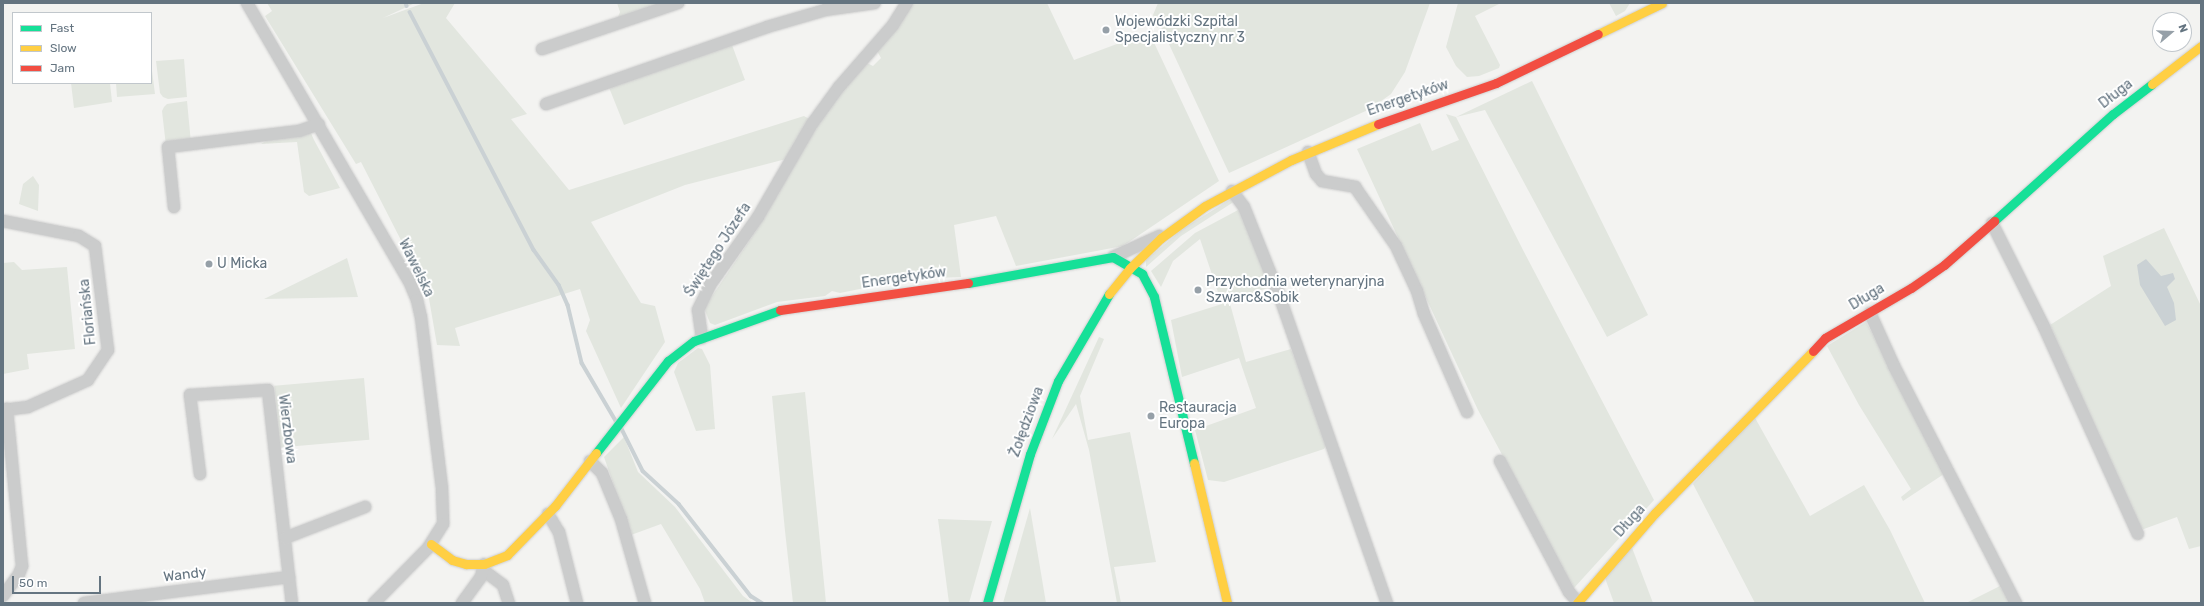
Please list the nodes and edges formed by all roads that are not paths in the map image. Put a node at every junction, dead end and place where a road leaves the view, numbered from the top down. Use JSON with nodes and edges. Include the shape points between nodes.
{"nodes":[{"id":1,"x":247,"y":3,"type":"edge"},
{"id":2,"x":678,"y":3,"type":"edge"},
{"id":3,"x":875,"y":3,"type":"edge"},
{"id":4,"x":907,"y":3,"type":"edge"},
{"id":5,"x":1662,"y":3,"type":"edge"},
{"id":6,"x":2201,"y":46,"type":"edge"},
{"id":7,"x":542,"y":49,"type":"dead end"},
{"id":8,"x":546,"y":104,"type":"dead end"},
{"id":9,"x":319,"y":124,"type":"junction"},
{"id":10,"x":1308,"y":152,"type":"junction"},
{"id":11,"x":1232,"y":191,"type":"junction"},
{"id":12,"x":174,"y":207,"type":"dead end"},
{"id":13,"x":3,"y":221,"type":"edge"},
{"id":14,"x":1992,"y":223,"type":"junction"},
{"id":15,"x":1169,"y":232,"type":"junction"},
{"id":16,"x":1113,"y":257,"type":"junction"},
{"id":17,"x":1130,"y":268,"type":"junction"},
{"id":18,"x":1870,"y":312,"type":"junction"},
{"id":19,"x":702,"y":338,"type":"junction"},
{"id":20,"x":5,"y":410,"type":"edge"},
{"id":21,"x":1467,"y":412,"type":"dead end"},
{"id":22,"x":590,"y":461,"type":"junction"},
{"id":23,"x":1500,"y":461,"type":"dead end"},
{"id":24,"x":200,"y":474,"type":"dead end"},
{"id":25,"x":365,"y":507,"type":"dead end"},
{"id":26,"x":548,"y":514,"type":"junction"},
{"id":27,"x":2138,"y":534,"type":"dead end"},
{"id":28,"x":285,"y":538,"type":"junction"},
{"id":29,"x":431,"y":544,"type":"junction"},
{"id":30,"x":484,"y":567,"type":"junction"},
{"id":31,"x":289,"y":577,"type":"junction"},
{"id":32,"x":3,"y":596,"type":"edge"},
{"id":33,"x":1578,"y":602,"type":"edge"},
{"id":34,"x":84,"y":603,"type":"edge"},
{"id":35,"x":292,"y":603,"type":"edge"},
{"id":36,"x":374,"y":603,"type":"edge"},
{"id":37,"x":462,"y":603,"type":"edge"},
{"id":38,"x":509,"y":603,"type":"edge"},
{"id":39,"x":578,"y":603,"type":"edge"},
{"id":40,"x":645,"y":603,"type":"edge"},
{"id":41,"x":987,"y":603,"type":"edge"},
{"id":42,"x":1227,"y":603,"type":"edge"},
{"id":43,"x":1387,"y":603,"type":"edge"},
{"id":44,"x":2016,"y":603,"type":"edge"}],
"edges":[{"from":1,"to":9,"type":"street","name":"Wawelska"},
{"from":2,"to":7,"type":"street"},
{"from":3,"to":8,"type":"street","via":[[825,10],[767,27]]},
{"from":4,"to":19,"type":"street","name":"Świętego Józefa","via":[[893,25],[847,78],[812,124],[765,205],[710,285],[698,310]]},
{"from":5,"to":10,"type":"street","name":"Energetyków","via":[[1496,82]]},
{"from":6,"to":14,"type":"street","name":"Długa","via":[[2113,114]]},
{"from":9,"to":12,"type":"street","via":[[299,132],[168,147]]},
{"from":9,"to":29,"type":"street","name":"Wawelska","via":[[417,300],[444,510],[441,530]]},
{"from":10,"to":11,"type":"street","name":"Energetyków"},
{"from":10,"to":21,"type":"street","via":[[1316,174],[1322,181],[1355,187],[1396,246]]},
{"from":11,"to":15,"type":"street","name":"Energetyków"},
{"from":11,"to":43,"type":"street","via":[[1244,207],[1278,292]]},
{"from":13,"to":20,"type":"street","name":"Floriańska","via":[[79,236],[95,246],[108,350],[88,380],[28,406]]},
{"from":14,"to":18,"type":"street","name":"Długa","via":[[1944,265]]},
{"from":14,"to":27,"type":"street","via":[[2044,327]]},
{"from":15,"to":16,"type":"street","name":"Energetyków"},
{"from":15,"to":17,"type":"street","name":"Energetyków"},
{"from":16,"to":17,"type":"street"},
{"from":16,"to":19,"type":"street","name":"Energetyków","via":[[919,292],[792,308],[761,316]]},
{"from":17,"to":41,"type":"street","name":"Żołędziowa","via":[[1090,321],[1047,405],[1024,471]]},
{"from":17,"to":42,"type":"street","via":[[1138,271],[1146,279],[1157,306]]},
{"from":18,"to":33,"type":"street","name":"Długa","via":[[1825,338],[1655,513]]},
{"from":18,"to":44,"type":"street","via":[[1894,366]]},
{"from":19,"to":22,"type":"street","via":[[675,354]]},
{"from":20,"to":32,"type":"street","name":"Floriańska","via":[[22,566]]},
{"from":22,"to":26,"type":"street"},
{"from":22,"to":40,"type":"street","via":[[602,472],[621,519]]},
{"from":23,"to":33,"type":"street","via":[[1569,592]]},
{"from":24,"to":28,"type":"street","name":"Wierzbowa","via":[[190,395],[268,390]]},
{"from":25,"to":28,"type":"street"},
{"from":26,"to":30,"type":"street","via":[[507,555]]},
{"from":26,"to":39,"type":"street","via":[[559,532]]},
{"from":28,"to":31,"type":"street","name":"Wierzbowa"},
{"from":29,"to":30,"type":"street","via":[[460,563]]},
{"from":29,"to":36,"type":"street","name":"Wawelska"},
{"from":30,"to":37,"type":"street"},
{"from":30,"to":38,"type":"street","via":[[503,585]]},
{"from":31,"to":34,"type":"street","name":"Wandy"},
{"from":31,"to":35,"type":"street","name":"Wierzbowa"}]}
